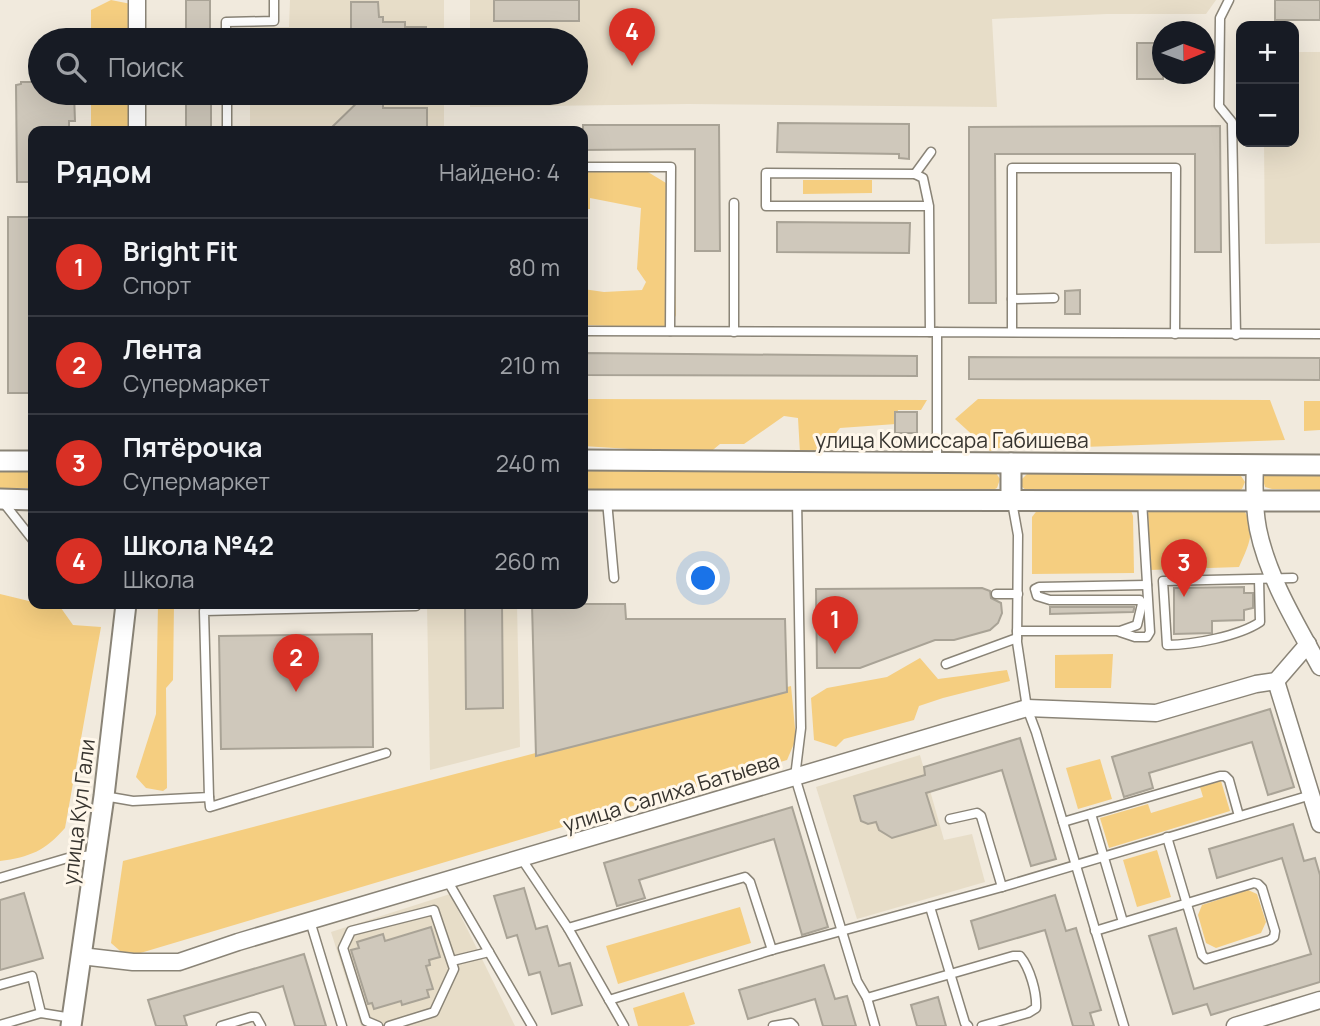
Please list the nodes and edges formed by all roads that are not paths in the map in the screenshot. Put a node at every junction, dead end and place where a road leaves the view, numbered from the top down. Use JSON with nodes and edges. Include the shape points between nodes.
{"nodes":[{"id":1,"x":137,"y":0,"type":"edge"},
{"id":2,"x":274,"y":0,"type":"edge"},
{"id":3,"x":1229,"y":0,"type":"edge"},
{"id":4,"x":137,"y":28,"type":"edge"},
{"id":5,"x":226,"y":28,"type":"edge"},
{"id":6,"x":137,"y":105,"type":"edge"},
{"id":7,"x":227,"y":105,"type":"edge"},
{"id":8,"x":137,"y":126,"type":"edge"},
{"id":9,"x":227,"y":126,"type":"edge"},
{"id":10,"x":930,"y":152,"type":"dead end"},
{"id":11,"x":588,"y":167,"type":"edge"},
{"id":12,"x":915,"y":174,"type":"junction"},
{"id":13,"x":733,"y":203,"type":"dead end"},
{"id":14,"x":929,"y":206,"type":"junction"},
{"id":15,"x":1054,"y":298,"type":"dead end"},
{"id":16,"x":1012,"y":299,"type":"junction"},
{"id":17,"x":588,"y":331,"type":"edge"},
{"id":18,"x":670,"y":331,"type":"junction"},
{"id":19,"x":734,"y":332,"type":"junction"},
{"id":20,"x":934,"y":332,"type":"junction"},
{"id":21,"x":1012,"y":332,"type":"junction"},
{"id":22,"x":1175,"y":334,"type":"junction"},
{"id":23,"x":1320,"y":334,"type":"edge"},
{"id":24,"x":1236,"y":335,"type":"junction"},
{"id":25,"x":588,"y":460,"type":"edge"},
{"id":26,"x":0,"y":461,"type":"edge"},
{"id":27,"x":28,"y":461,"type":"edge"},
{"id":28,"x":937,"y":462,"type":"junction"},
{"id":29,"x":1012,"y":463,"type":"junction"},
{"id":30,"x":1319,"y":464,"type":"edge"},
{"id":31,"x":1255,"y":465,"type":"junction"},
{"id":32,"x":1,"y":499,"type":"edge"},
{"id":33,"x":28,"y":500,"type":"edge"},
{"id":34,"x":588,"y":500,"type":"edge"},
{"id":35,"x":607,"y":500,"type":"junction"},
{"id":36,"x":797,"y":500,"type":"junction"},
{"id":37,"x":1012,"y":500,"type":"junction"},
{"id":38,"x":1142,"y":501,"type":"junction"},
{"id":39,"x":1254,"y":501,"type":"junction"},
{"id":40,"x":1320,"y":501,"type":"edge"},
{"id":41,"x":28,"y":534,"type":"edge"},
{"id":42,"x":614,"y":578,"type":"dead end"},
{"id":43,"x":1293,"y":578,"type":"dead end"},
{"id":44,"x":1266,"y":579,"type":"junction"},
{"id":45,"x":1147,"y":585,"type":"junction"},
{"id":46,"x":996,"y":594,"type":"dead end"},
{"id":47,"x":1018,"y":594,"type":"junction"},
{"id":48,"x":125,"y":609,"type":"edge"},
{"id":49,"x":323,"y":609,"type":"edge"},
{"id":50,"x":1120,"y":631,"type":"junction"},
{"id":51,"x":1017,"y":635,"type":"junction"},
{"id":52,"x":1308,"y":644,"type":"junction"},
{"id":53,"x":946,"y":664,"type":"dead end"},
{"id":54,"x":1320,"y":667,"type":"edge"},
{"id":55,"x":1276,"y":681,"type":"junction"},
{"id":56,"x":1027,"y":708,"type":"junction"},
{"id":57,"x":386,"y":753,"type":"dead end"},
{"id":58,"x":795,"y":777,"type":"junction"},
{"id":59,"x":1311,"y":795,"type":"junction"},
{"id":60,"x":104,"y":796,"type":"junction"},
{"id":61,"x":209,"y":797,"type":"junction"},
{"id":62,"x":1091,"y":814,"type":"junction"},
{"id":63,"x":1239,"y":816,"type":"junction"},
{"id":64,"x":950,"y":820,"type":"dead end"},
{"id":65,"x":1063,"y":822,"type":"junction"},
{"id":66,"x":1320,"y":824,"type":"edge"},
{"id":67,"x":1167,"y":837,"type":"junction"},
{"id":68,"x":96,"y":855,"type":"junction"},
{"id":69,"x":1104,"y":856,"type":"junction"},
{"id":70,"x":521,"y":858,"type":"junction"},
{"id":71,"x":1076,"y":866,"type":"junction"},
{"id":72,"x":0,"y":878,"type":"edge"},
{"id":73,"x":447,"y":880,"type":"junction"},
{"id":74,"x":1002,"y":887,"type":"junction"},
{"id":75,"x":1187,"y":903,"type":"junction"},
{"id":76,"x":930,"y":907,"type":"junction"},
{"id":77,"x":310,"y":921,"type":"junction"},
{"id":78,"x":1123,"y":922,"type":"junction"},
{"id":79,"x":568,"y":928,"type":"junction"},
{"id":80,"x":1095,"y":931,"type":"junction"},
{"id":81,"x":842,"y":932,"type":"junction"},
{"id":82,"x":772,"y":950,"type":"junction"},
{"id":83,"x":489,"y":952,"type":"junction"},
{"id":84,"x":81,"y":956,"type":"junction"},
{"id":85,"x":452,"y":961,"type":"junction"},
{"id":86,"x":950,"y":974,"type":"junction"},
{"id":87,"x":0,"y":985,"type":"edge"},
{"id":88,"x":867,"y":998,"type":"junction"},
{"id":89,"x":610,"y":1000,"type":"junction"},
{"id":90,"x":1320,"y":1000,"type":"edge"},
{"id":91,"x":41,"y":1013,"type":"junction"},
{"id":92,"x":71,"y":1022,"type":"edge"},
{"id":93,"x":0,"y":1025,"type":"edge"},
{"id":94,"x":221,"y":1026,"type":"edge"},
{"id":95,"x":261,"y":1026,"type":"edge"},
{"id":96,"x":342,"y":1026,"type":"edge"},
{"id":97,"x":378,"y":1026,"type":"edge"},
{"id":98,"x":389,"y":1026,"type":"edge"},
{"id":99,"x":532,"y":1026,"type":"edge"},
{"id":100,"x":624,"y":1026,"type":"edge"},
{"id":101,"x":773,"y":1026,"type":"edge"},
{"id":102,"x":794,"y":1026,"type":"edge"},
{"id":103,"x":875,"y":1026,"type":"edge"},
{"id":104,"x":968,"y":1026,"type":"edge"},
{"id":105,"x":982,"y":1026,"type":"edge"},
{"id":106,"x":1124,"y":1026,"type":"edge"},
{"id":107,"x":1234,"y":1026,"type":"edge"}],
"edges":[{"from":1,"to":4,"type":"street"},
{"from":2,"to":5,"type":"lane","via":[[274,21],[226,22]]},
{"from":3,"to":24,"type":"lane","via":[[1220,18],[1219,106],[1232,122]]},
{"from":6,"to":8,"type":"street"},
{"from":7,"to":9,"type":"lane"},
{"from":10,"to":12,"type":"lane"},
{"from":11,"to":18,"type":"lane","via":[[671,167]]},
{"from":12,"to":14,"type":"lane","via":[[923,178]]},
{"from":12,"to":14,"type":"lane","via":[[766,173],[766,206]]},
{"from":13,"to":19,"type":"lane"},
{"from":14,"to":20,"type":"lane"},
{"from":15,"to":16,"type":"lane"},
{"from":16,"to":21,"type":"lane"},
{"from":16,"to":22,"type":"lane","via":[[1012,168],[1176,168]]},
{"from":17,"to":18,"type":"lane"},
{"from":18,"to":19,"type":"lane"},
{"from":19,"to":20,"type":"lane"},
{"from":20,"to":21,"type":"lane"},
{"from":20,"to":28,"type":"lane"},
{"from":21,"to":22,"type":"lane"},
{"from":22,"to":24,"type":"lane"},
{"from":23,"to":24,"type":"lane"},
{"from":25,"to":28,"type":"street","name":"улица Комиссара Габишева"},
{"from":26,"to":27,"type":"street"},
{"from":28,"to":29,"type":"street","name":"улица Комиссара Габишева"},
{"from":29,"to":31,"type":"street","name":"улица Комиссара Габишева"},
{"from":29,"to":37,"type":"street"},
{"from":30,"to":31,"type":"street","name":"улица Комиссара Габишева"},
{"from":31,"to":39,"type":"street"},
{"from":32,"to":33,"type":"street"},
{"from":32,"to":41,"type":"lane"},
{"from":34,"to":35,"type":"street"},
{"from":35,"to":36,"type":"street"},
{"from":35,"to":42,"type":"lane"},
{"from":36,"to":37,"type":"street"},
{"from":36,"to":58,"type":"lane","via":[[801,728]]},
{"from":37,"to":38,"type":"street"},
{"from":37,"to":47,"type":"lane","via":[[1018,535]]},
{"from":38,"to":39,"type":"street"},
{"from":38,"to":45,"type":"lane"},
{"from":39,"to":40,"type":"street"},
{"from":39,"to":44,"type":"street"},
{"from":43,"to":44,"type":"lane"},
{"from":44,"to":44,"type":"lane","via":[[1260,622],[1250,629],[1167,645],[1163,581]]},
{"from":44,"to":52,"type":"street"},
{"from":45,"to":50,"type":"lane","via":[[1150,632],[1147,637],[1135,637]]},
{"from":45,"to":50,"type":"lane","via":[[1035,589],[1037,596],[1050,600],[1140,600],[1137,625]]},
{"from":46,"to":47,"type":"lane"},
{"from":47,"to":51,"type":"lane"},
{"from":48,"to":60,"type":"street","name":"улица Кул Гали"},
{"from":49,"to":61,"type":"lane","via":[[204,611]]},
{"from":50,"to":51,"type":"lane"},
{"from":51,"to":53,"type":"lane"},
{"from":51,"to":56,"type":"lane"},
{"from":52,"to":54,"type":"street"},
{"from":52,"to":55,"type":"street"},
{"from":55,"to":56,"type":"street","name":"улица Салиха Батыева","via":[[1156,713]]},
{"from":55,"to":59,"type":"street"},
{"from":56,"to":58,"type":"street","name":"улица Салиха Батыева"},
{"from":56,"to":65,"type":"lane"},
{"from":57,"to":61,"type":"lane","via":[[210,807]]},
{"from":58,"to":70,"type":"street","name":"улица Салиха Батыева"},
{"from":58,"to":81,"type":"lane"},
{"from":59,"to":63,"type":"lane"},
{"from":59,"to":66,"type":"street"},
{"from":60,"to":61,"type":"lane","via":[[133,801]]},
{"from":60,"to":68,"type":"street","name":"улица Кул Гали"},
{"from":62,"to":63,"type":"lane","via":[[1225,776]]},
{"from":62,"to":65,"type":"lane"},
{"from":62,"to":69,"type":"lane"},
{"from":63,"to":67,"type":"lane"},
{"from":64,"to":74,"type":"lane","via":[[972,813],[981,816]]},
{"from":65,"to":71,"type":"lane"},
{"from":67,"to":69,"type":"lane"},
{"from":67,"to":75,"type":"lane"},
{"from":68,"to":72,"type":"lane","via":[[71,857]]},
{"from":68,"to":84,"type":"street","name":"улица Кул Гали"},
{"from":69,"to":71,"type":"lane"},
{"from":69,"to":78,"type":"lane"},
{"from":70,"to":73,"type":"street","name":"улица Салиха Батыева"},
{"from":70,"to":79,"type":"lane"},
{"from":71,"to":74,"type":"lane"},
{"from":71,"to":80,"type":"lane"},
{"from":73,"to":77,"type":"street","name":"улица Салиха Батыева"},
{"from":73,"to":83,"type":"lane"},
{"from":74,"to":76,"type":"lane"},
{"from":75,"to":75,"type":"lane","via":[[1206,959],[1274,937],[1258,884]]},
{"from":75,"to":78,"type":"lane"},
{"from":76,"to":81,"type":"lane"},
{"from":76,"to":86,"type":"lane"},
{"from":77,"to":84,"type":"street","name":"улица Салиха Батыева","via":[[178,962]]},
{"from":77,"to":96,"type":"lane"},
{"from":78,"to":80,"type":"lane"},
{"from":79,"to":82,"type":"lane","via":[[746,877]]},
{"from":79,"to":89,"type":"lane"},
{"from":80,"to":106,"type":"lane"},
{"from":81,"to":82,"type":"lane"},
{"from":81,"to":88,"type":"lane"},
{"from":82,"to":89,"type":"lane"},
{"from":83,"to":85,"type":"lane"},
{"from":83,"to":99,"type":"lane"},
{"from":84,"to":92,"type":"street","name":"улица Кул Гали"},
{"from":85,"to":97,"type":"lane","via":[[434,909],[351,931],[343,948],[366,1021]]},
{"from":85,"to":98,"type":"lane","via":[[454,969],[434,1012]]},
{"from":86,"to":88,"type":"lane"},
{"from":86,"to":104,"type":"lane"},
{"from":86,"to":105,"type":"lane","via":[[1013,956],[1025,961],[1036,1008]]},
{"from":87,"to":91,"type":"lane","via":[[32,976]]},
{"from":88,"to":103,"type":"lane"},
{"from":89,"to":100,"type":"lane"},
{"from":90,"to":107,"type":"street"},
{"from":91,"to":92,"type":"lane"},
{"from":91,"to":93,"type":"lane"},
{"from":94,"to":95,"type":"lane","via":[[251,1017]]},
{"from":101,"to":102,"type":"lane","via":[[786,1022]]}]}
